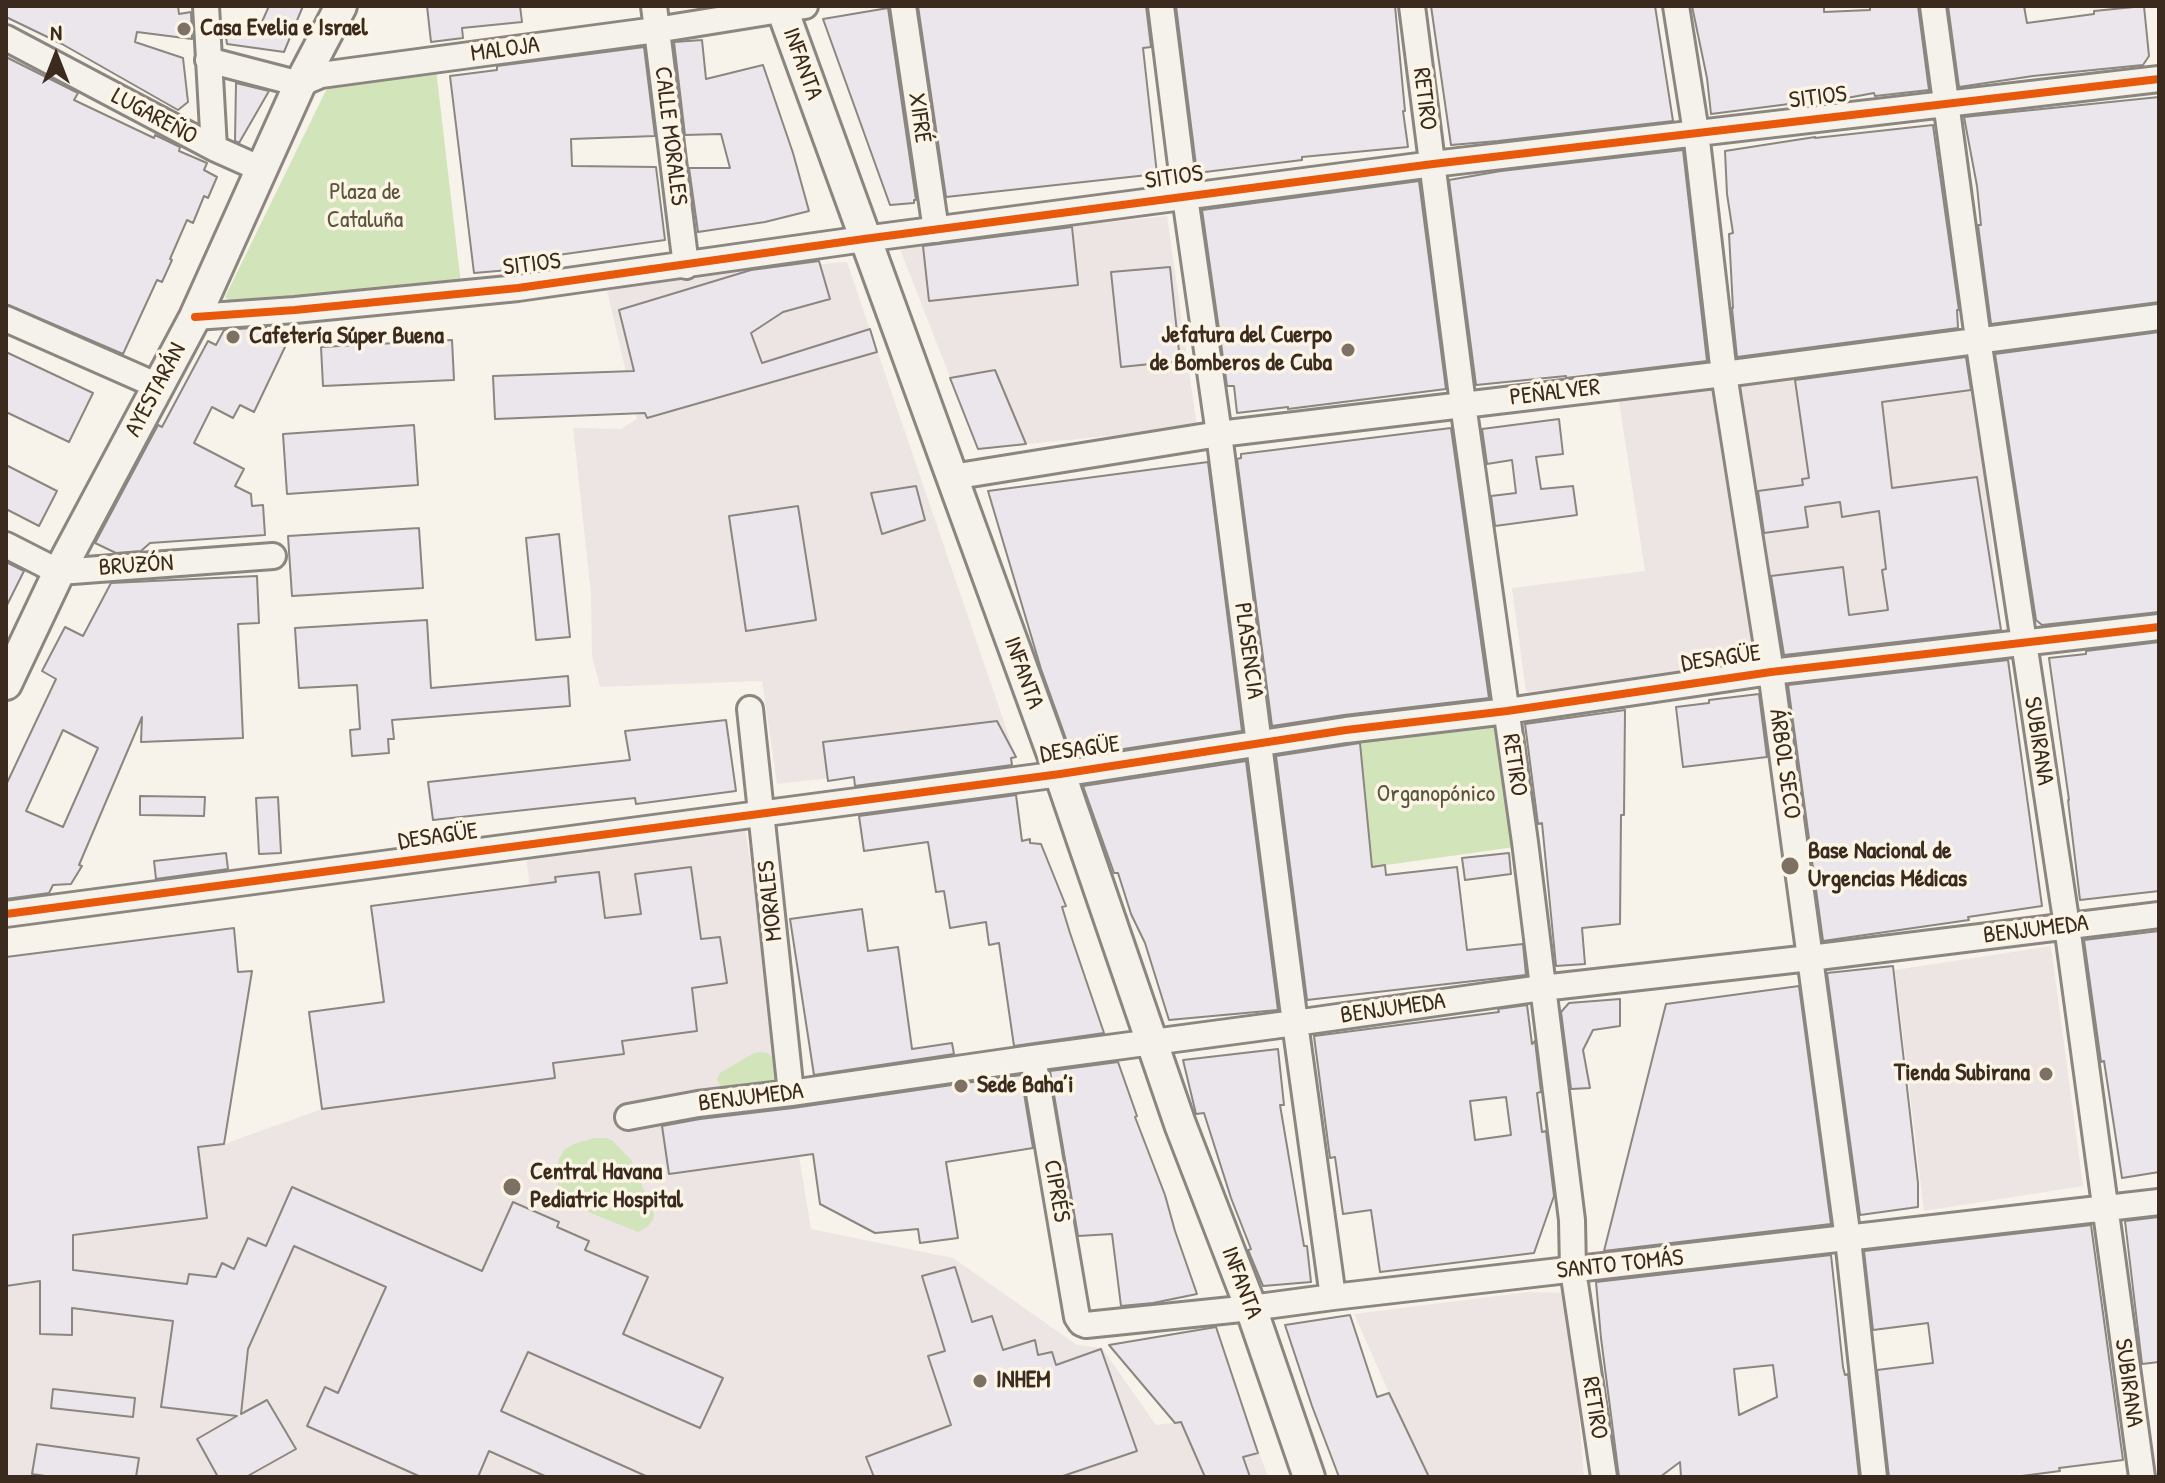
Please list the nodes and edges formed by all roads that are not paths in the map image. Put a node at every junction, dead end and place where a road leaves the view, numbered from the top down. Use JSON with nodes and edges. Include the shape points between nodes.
{"nodes":[{"id":1,"x":206,"y":6,"type":"edge"},
{"id":2,"x":341,"y":6,"type":"edge"},
{"id":3,"x":903,"y":6,"type":"edge"},
{"id":4,"x":1161,"y":6,"type":"edge"},
{"id":5,"x":1412,"y":6,"type":"edge"},
{"id":6,"x":1676,"y":6,"type":"edge"},
{"id":7,"x":1933,"y":6,"type":"edge"},
{"id":8,"x":789,"y":7,"type":"edge"},
{"id":9,"x":655,"y":18,"type":"edge"},
{"id":10,"x":6,"y":38,"type":"edge"},
{"id":11,"x":208,"y":60,"type":"junction"},
{"id":12,"x":2159,"y":79,"type":"edge"},
{"id":13,"x":300,"y":84,"type":"junction"},
{"id":14,"x":1946,"y":103,"type":"junction"},
{"id":15,"x":1696,"y":132,"type":"junction"},
{"id":16,"x":214,"y":148,"type":"junction"},
{"id":17,"x":1433,"y":164,"type":"junction"},
{"id":18,"x":261,"y":169,"type":"junction"},
{"id":19,"x":1185,"y":197,"type":"junction"},
{"id":20,"x":936,"y":230,"type":"junction"},
{"id":21,"x":864,"y":239,"type":"junction"},
{"id":22,"x":686,"y":266,"type":"junction"},
{"id":23,"x":195,"y":317,"type":"junction"},
{"id":24,"x":2159,"y":317,"type":"edge"},
{"id":25,"x":6,"y":319,"type":"edge"},
{"id":26,"x":1978,"y":339,"type":"junction"},
{"id":27,"x":1724,"y":374,"type":"junction"},
{"id":28,"x":158,"y":386,"type":"junction"},
{"id":29,"x":1463,"y":404,"type":"junction"},
{"id":30,"x":1219,"y":434,"type":"junction"},
{"id":31,"x":952,"y":477,"type":"junction"},
{"id":32,"x":6,"y":545,"type":"edge"},
{"id":33,"x":273,"y":556,"type":"dead end"},
{"id":34,"x":59,"y":572,"type":"junction"},
{"id":35,"x":2159,"y":627,"type":"edge"},
{"id":36,"x":2023,"y":642,"type":"junction"},
{"id":37,"x":1771,"y":672,"type":"junction"},
{"id":38,"x":6,"y":684,"type":"edge"},
{"id":39,"x":750,"y":709,"type":"dead end"},
{"id":40,"x":1507,"y":711,"type":"junction"},
{"id":41,"x":1260,"y":745,"type":"junction"},
{"id":42,"x":1060,"y":774,"type":"junction"},
{"id":43,"x":761,"y":812,"type":"junction"},
{"id":44,"x":6,"y":914,"type":"edge"},
{"id":45,"x":2159,"y":915,"type":"edge"},
{"id":46,"x":2067,"y":926,"type":"junction"},
{"id":47,"x":1810,"y":958,"type":"junction"},
{"id":48,"x":1542,"y":988,"type":"junction"},
{"id":49,"x":1295,"y":1023,"type":"junction"},
{"id":50,"x":1151,"y":1042,"type":"junction"},
{"id":51,"x":1033,"y":1058,"type":"junction"},
{"id":52,"x":791,"y":1093,"type":"junction"},
{"id":53,"x":628,"y":1117,"type":"dead end"},
{"id":54,"x":2159,"y":1202,"type":"edge"},
{"id":55,"x":2104,"y":1210,"type":"junction"},
{"id":56,"x":1848,"y":1239,"type":"junction"},
{"id":57,"x":1573,"y":1270,"type":"junction"},
{"id":58,"x":1333,"y":1297,"type":"junction"},
{"id":59,"x":1251,"y":1308,"type":"junction"},
{"id":60,"x":1081,"y":1323,"type":"joint"},
{"id":61,"x":2142,"y":1475,"type":"edge"},
{"id":62,"x":1309,"y":1477,"type":"edge"},
{"id":63,"x":1604,"y":1477,"type":"edge"},
{"id":64,"x":1874,"y":1477,"type":"edge"}],
"edges":[{"from":1,"to":11,"type":"street"},
{"from":2,"to":13,"type":"main road","name":"AYESTARÁN"},
{"from":3,"to":20,"type":"street","name":"XIFRÉ"},
{"from":4,"to":19,"type":"street","name":"PLASENCIA"},
{"from":5,"to":17,"type":"street","name":"RETIRO"},
{"from":6,"to":15,"type":"street","name":"ÁRBOL SECO"},
{"from":7,"to":14,"type":"street","name":"SUBIRANA"},
{"from":8,"to":9,"type":"street","name":"MALOJA"},
{"from":8,"to":21,"type":"main road","name":"INFANTA"},
{"from":9,"to":13,"type":"street","name":"MALOJA","via":[[321,75]]},
{"from":9,"to":22,"type":"street","name":"CALLE MORALES"},
{"from":10,"to":16,"type":"street","name":"LUGAREÑO"},
{"from":11,"to":13,"type":"street"},
{"from":11,"to":16,"type":"street"},
{"from":12,"to":14,"type":"street","name":"SITIOS"},
{"from":13,"to":18,"type":"main road","name":"AYESTARÁN"},
{"from":14,"to":15,"type":"street","name":"SITIOS"},
{"from":14,"to":26,"type":"street","name":"SUBIRANA"},
{"from":15,"to":17,"type":"street","name":"SITIOS"},
{"from":15,"to":27,"type":"street","name":"ÁRBOL SECO"},
{"from":16,"to":18,"type":"street","name":"LUGAREÑO"},
{"from":17,"to":19,"type":"street","name":"SITIOS"},
{"from":17,"to":29,"type":"street","name":"RETIRO"},
{"from":18,"to":23,"type":"main road","name":"AYESTARÁN"},
{"from":19,"to":20,"type":"street","name":"SITIOS"},
{"from":19,"to":30,"type":"street","name":"PLASENCIA"},
{"from":20,"to":21,"type":"street","name":"SITIOS"},
{"from":21,"to":22,"type":"street","name":"SITIOS"},
{"from":21,"to":31,"type":"main road","name":"INFANTA"},
{"from":22,"to":23,"type":"street","name":"SITIOS","via":[[518,288]]},
{"from":23,"to":28,"type":"main road","name":"AYESTARÁN"},
{"from":24,"to":26,"type":"street","name":"PEÑALVER"},
{"from":25,"to":28,"type":"street"},
{"from":26,"to":27,"type":"street","name":"PEÑALVER"},
{"from":26,"to":36,"type":"street","name":"SUBIRANA"},
{"from":27,"to":29,"type":"street","name":"PEÑALVER"},
{"from":27,"to":37,"type":"street","name":"ÁRBOL SECO"},
{"from":28,"to":34,"type":"main road","name":"AYESTARÁN"},
{"from":29,"to":30,"type":"street","name":"PEÑALVER"},
{"from":29,"to":40,"type":"street","name":"RETIRO"},
{"from":30,"to":31,"type":"street","name":"PEÑALVER"},
{"from":30,"to":41,"type":"street","name":"PLASENCIA"},
{"from":31,"to":42,"type":"main road","name":"INFANTA"},
{"from":32,"to":34,"type":"street"},
{"from":33,"to":34,"type":"street","name":"BRUZÓN"},
{"from":34,"to":38,"type":"main road","name":"AYESTARÁN"},
{"from":35,"to":36,"type":"street","name":"DESAGÜE"},
{"from":36,"to":37,"type":"street","name":"DESAGÜE"},
{"from":36,"to":46,"type":"street","name":"SUBIRANA"},
{"from":37,"to":40,"type":"street","name":"DESAGÜE"},
{"from":37,"to":47,"type":"street","name":"ÁRBOL SECO"},
{"from":39,"to":43,"type":"street","name":"MORALES"},
{"from":40,"to":41,"type":"street","name":"DESAGÜE"},
{"from":40,"to":48,"type":"street","name":"RETIRO"},
{"from":41,"to":42,"type":"street","name":"DESAGÜE"},
{"from":41,"to":49,"type":"street","name":"PLASENCIA"},
{"from":42,"to":43,"type":"street","name":"DESAGÜE"},
{"from":42,"to":50,"type":"main road","name":"INFANTA"},
{"from":43,"to":44,"type":"street","name":"DESAGÜE"},
{"from":43,"to":52,"type":"street","name":"MORALES"},
{"from":45,"to":46,"type":"street","name":"BENJUMEDA"},
{"from":46,"to":47,"type":"street","name":"BENJUMEDA"},
{"from":46,"to":55,"type":"street","name":"SUBIRANA"},
{"from":47,"to":48,"type":"street","name":"BENJUMEDA"},
{"from":47,"to":56,"type":"street","name":"ÁRBOL SECO"},
{"from":48,"to":49,"type":"street","name":"BENJUMEDA"},
{"from":48,"to":57,"type":"street","name":"RETIRO","via":[[1572,1220]]},
{"from":49,"to":50,"type":"street","name":"BENJUMEDA"},
{"from":49,"to":58,"type":"street","name":"PLASENCIA"},
{"from":50,"to":51,"type":"street","name":"BENJUMEDA"},
{"from":50,"to":59,"type":"main road","name":"INFANTA"},
{"from":51,"to":52,"type":"street","name":"BENJUMEDA"},
{"from":51,"to":60,"type":"street","name":"CIPRÉS"},
{"from":52,"to":53,"type":"street","name":"BENJUMEDA"},
{"from":54,"to":55,"type":"street","name":"SANTO TOMÁS"},
{"from":55,"to":56,"type":"street","name":"SANTO TOMÁS"},
{"from":55,"to":61,"type":"street","name":"SUBIRANA"},
{"from":56,"to":57,"type":"street","name":"SANTO TOMÁS"},
{"from":56,"to":64,"type":"street","name":"ÁRBOL SECO"},
{"from":57,"to":58,"type":"street","name":"SANTO TOMÁS"},
{"from":57,"to":63,"type":"street","name":"RETIRO"},
{"from":58,"to":59,"type":"street","name":"SANTO TOMÁS"},
{"from":59,"to":60,"type":"street","name":"SANTO TOMÁS"},
{"from":59,"to":62,"type":"main road","name":"INFANTA"}]}
